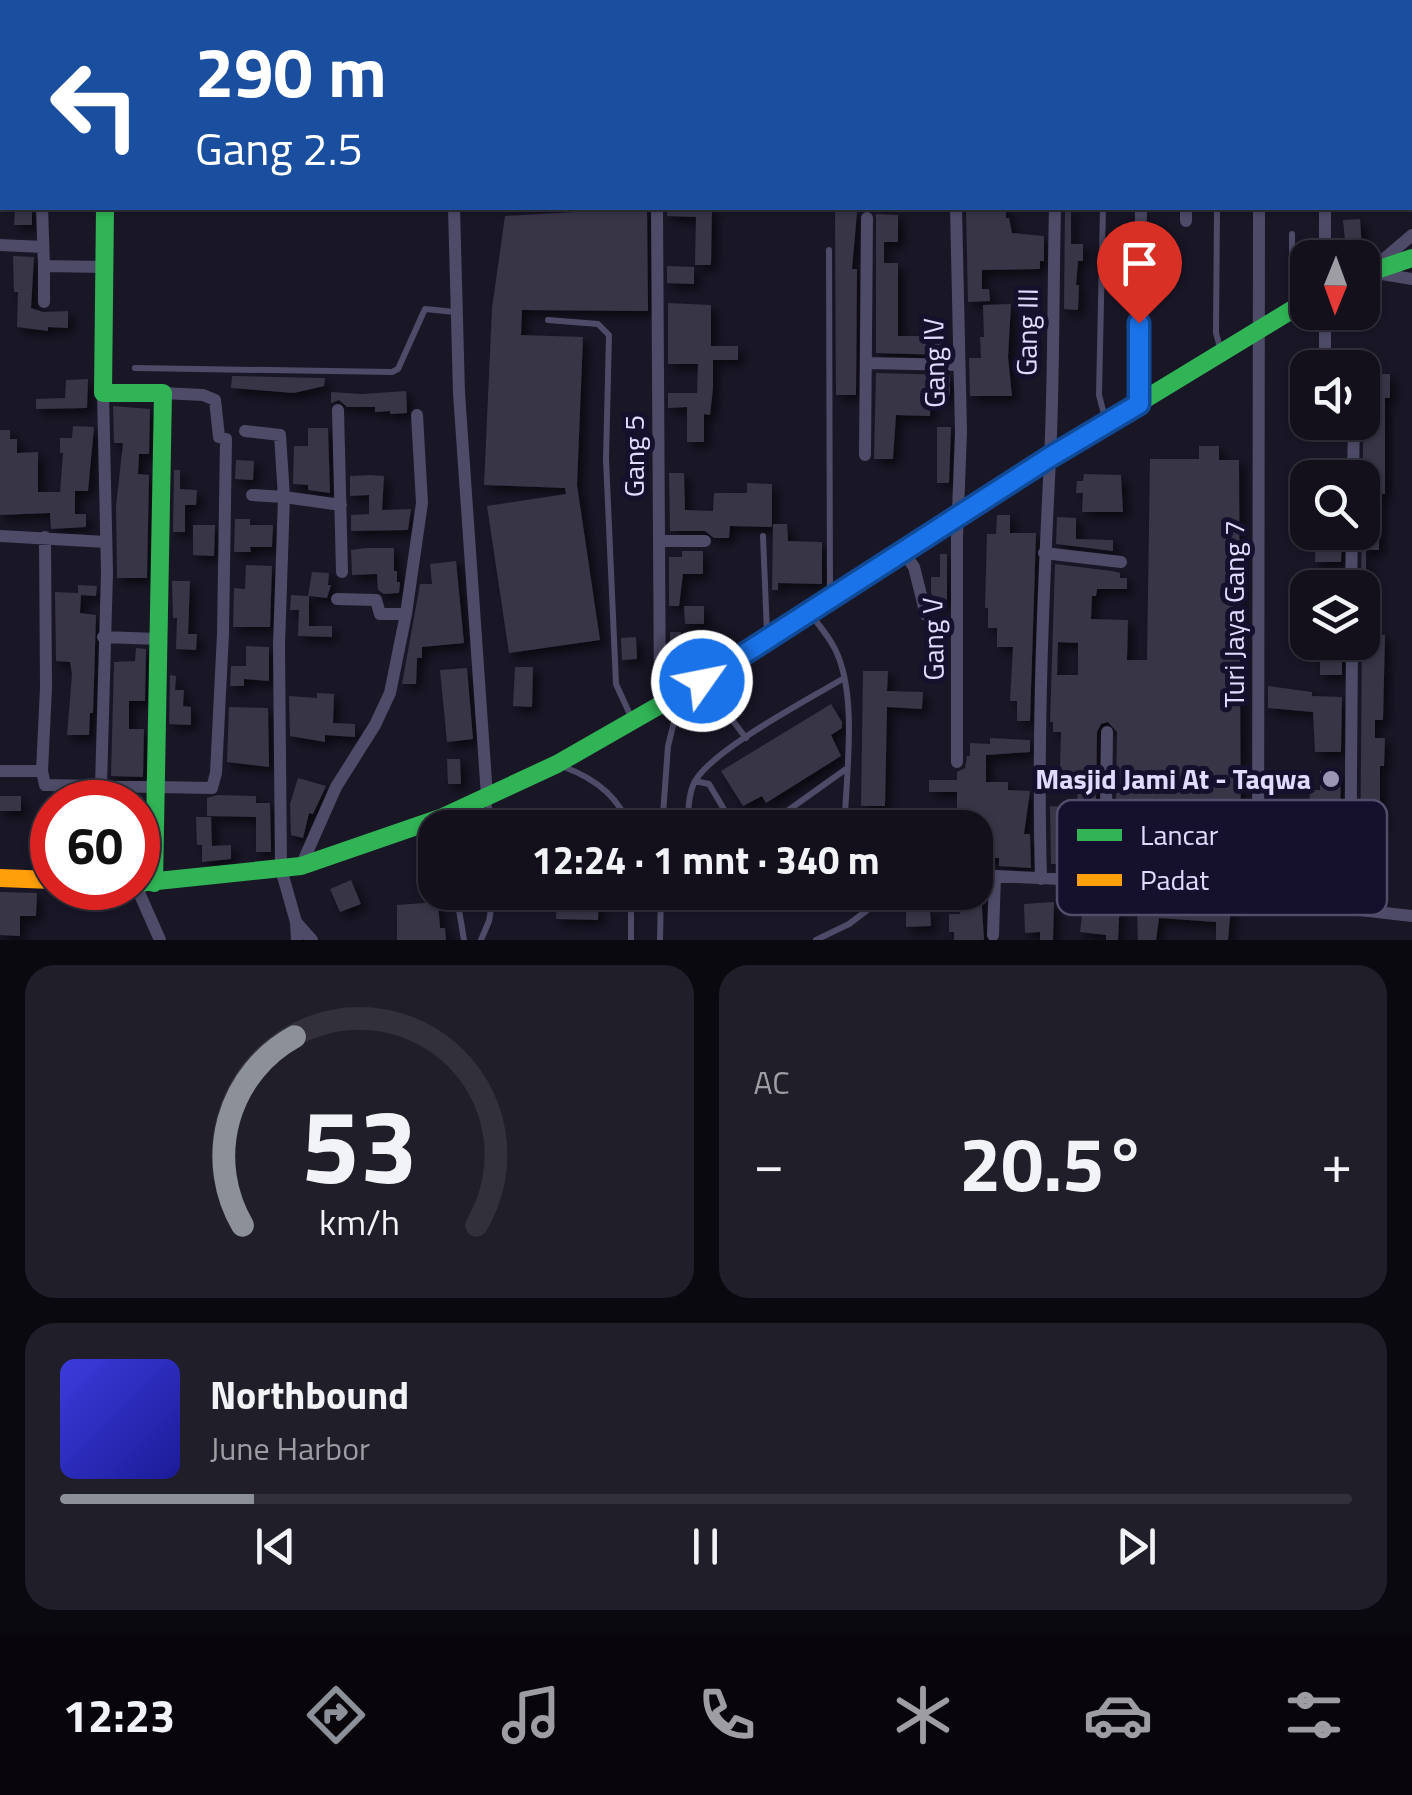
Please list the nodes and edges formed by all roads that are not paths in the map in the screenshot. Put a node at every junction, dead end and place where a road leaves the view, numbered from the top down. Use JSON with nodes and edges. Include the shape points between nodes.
{"nodes":[{"id":1,"x":42,"y":210,"type":"edge"},
{"id":2,"x":106,"y":210,"type":"edge"},
{"id":3,"x":454,"y":210,"type":"edge"},
{"id":4,"x":657,"y":210,"type":"edge"},
{"id":5,"x":956,"y":210,"type":"edge"},
{"id":6,"x":1054,"y":210,"type":"edge"},
{"id":7,"x":1102,"y":210,"type":"edge"},
{"id":8,"x":1140,"y":210,"type":"edge"},
{"id":9,"x":1217,"y":210,"type":"edge"},
{"id":10,"x":1259,"y":210,"type":"edge"},
{"id":11,"x":1324,"y":210,"type":"edge"},
{"id":12,"x":868,"y":218,"type":"dead end"},
{"id":13,"x":1292,"y":234,"type":"dead end"},
{"id":14,"x":1412,"y":235,"type":"edge"},
{"id":15,"x":1293,"y":240,"type":"edge"},
{"id":16,"x":1325,"y":240,"type":"edge"},
{"id":17,"x":0,"y":245,"type":"edge"},
{"id":18,"x":44,"y":247,"type":"junction"},
{"id":19,"x":829,"y":250,"type":"dead end"},
{"id":20,"x":1412,"y":259,"type":"edge"},
{"id":21,"x":1380,"y":261,"type":"edge"},
{"id":22,"x":44,"y":266,"type":"junction"},
{"id":23,"x":105,"y":267,"type":"junction"},
{"id":24,"x":1380,"y":269,"type":"edge"},
{"id":25,"x":1380,"y":275,"type":"edge"},
{"id":26,"x":1412,"y":279,"type":"edge"},
{"id":27,"x":44,"y":302,"type":"dead end"},
{"id":28,"x":1290,"y":310,"type":"edge"},
{"id":29,"x":455,"y":312,"type":"junction"},
{"id":30,"x":548,"y":320,"type":"dead end"},
{"id":31,"x":1259,"y":329,"type":"junction"},
{"id":32,"x":1222,"y":352,"type":"junction"},
{"id":33,"x":867,"y":363,"type":"junction"},
{"id":34,"x":959,"y":365,"type":"junction"},
{"id":35,"x":136,"y":368,"type":"dead end"},
{"id":36,"x":103,"y":392,"type":"junction"},
{"id":37,"x":164,"y":393,"type":"junction"},
{"id":38,"x":1139,"y":404,"type":"junction"},
{"id":39,"x":338,"y":410,"type":"dead end"},
{"id":40,"x":416,"y":415,"type":"dead end"},
{"id":41,"x":1107,"y":424,"type":"junction"},
{"id":42,"x":244,"y":431,"type":"dead end"},
{"id":43,"x":865,"y":455,"type":"dead end"},
{"id":44,"x":1050,"y":457,"type":"junction"},
{"id":45,"x":252,"y":495,"type":"dead end"},
{"id":46,"x":284,"y":497,"type":"junction"},
{"id":47,"x":341,"y":505,"type":"junction"},
{"id":48,"x":958,"y":516,"type":"junction"},
{"id":49,"x":0,"y":536,"type":"edge"},
{"id":50,"x":763,"y":536,"type":"dead end"},
{"id":51,"x":45,"y":538,"type":"junction"},
{"id":52,"x":659,"y":541,"type":"junction"},
{"id":53,"x":705,"y":541,"type":"dead end"},
{"id":54,"x":106,"y":542,"type":"junction"},
{"id":55,"x":904,"y":552,"type":"junction"},
{"id":56,"x":1044,"y":553,"type":"junction"},
{"id":57,"x":1121,"y":562,"type":"dead end"},
{"id":58,"x":342,"y":572,"type":"dead end"},
{"id":59,"x":336,"y":599,"type":"dead end"},
{"id":60,"x":830,"y":601,"type":"junction"},
{"id":61,"x":810,"y":613,"type":"junction"},
{"id":62,"x":406,"y":614,"type":"junction"},
{"id":63,"x":926,"y":615,"type":"dead end"},
{"id":64,"x":103,"y":637,"type":"junction"},
{"id":65,"x":158,"y":638,"type":"junction"},
{"id":66,"x":767,"y":640,"type":"junction"},
{"id":67,"x":1352,"y":660,"type":"edge"},
{"id":68,"x":844,"y":678,"type":"junction"},
{"id":69,"x":702,"y":681,"type":"junction"},
{"id":70,"x":682,"y":692,"type":"junction"},
{"id":71,"x":660,"y":705,"type":"junction"},
{"id":72,"x":632,"y":721,"type":"junction"},
{"id":73,"x":1107,"y":732,"type":"dead end"},
{"id":74,"x":746,"y":738,"type":"junction"},
{"id":75,"x":957,"y":762,"type":"dead end"},
{"id":76,"x":557,"y":764,"type":"junction"},
{"id":77,"x":847,"y":769,"type":"junction"},
{"id":78,"x":0,"y":771,"type":"edge"},
{"id":79,"x":42,"y":771,"type":"junction"},
{"id":80,"x":44,"y":780,"type":"edge"},
{"id":81,"x":102,"y":780,"type":"edge"},
{"id":82,"x":157,"y":780,"type":"edge"},
{"id":83,"x":695,"y":781,"type":"junction"},
{"id":84,"x":160,"y":787,"type":"edge"},
{"id":85,"x":486,"y":796,"type":"junction"},
{"id":86,"x":1106,"y":800,"type":"edge"},
{"id":87,"x":1258,"y":800,"type":"edge"},
{"id":88,"x":1351,"y":800,"type":"edge"},
{"id":89,"x":463,"y":810,"type":"edge"},
{"id":90,"x":490,"y":810,"type":"edge"},
{"id":91,"x":623,"y":810,"type":"edge"},
{"id":92,"x":662,"y":810,"type":"edge"},
{"id":93,"x":688,"y":810,"type":"edge"},
{"id":94,"x":724,"y":810,"type":"edge"},
{"id":95,"x":789,"y":810,"type":"edge"},
{"id":96,"x":845,"y":810,"type":"edge"},
{"id":97,"x":418,"y":830,"type":"edge"},
{"id":98,"x":300,"y":866,"type":"junction"},
{"id":99,"x":281,"y":869,"type":"junction"},
{"id":100,"x":995,"y":876,"type":"joint"},
{"id":101,"x":0,"y":878,"type":"edge"},
{"id":102,"x":1041,"y":878,"type":"junction"},
{"id":103,"x":30,"y":879,"type":"edge"},
{"id":104,"x":1057,"y":879,"type":"edge"},
{"id":105,"x":160,"y":883,"type":"edge"},
{"id":106,"x":151,"y":910,"type":"edge"},
{"id":107,"x":459,"y":910,"type":"edge"},
{"id":108,"x":491,"y":910,"type":"edge"},
{"id":109,"x":631,"y":910,"type":"edge"},
{"id":110,"x":661,"y":910,"type":"edge"},
{"id":111,"x":867,"y":910,"type":"edge"},
{"id":112,"x":1387,"y":914,"type":"edge"},
{"id":113,"x":1412,"y":916,"type":"edge"},
{"id":114,"x":296,"y":922,"type":"junction"},
{"id":115,"x":993,"y":934,"type":"dead end"},
{"id":116,"x":160,"y":940,"type":"edge"},
{"id":117,"x":297,"y":940,"type":"edge"},
{"id":118,"x":312,"y":940,"type":"edge"},
{"id":119,"x":464,"y":940,"type":"edge"},
{"id":120,"x":481,"y":940,"type":"edge"},
{"id":121,"x":631,"y":940,"type":"edge"},
{"id":122,"x":660,"y":940,"type":"edge"},
{"id":123,"x":816,"y":940,"type":"edge"}],
"edges":[{"from":1,"to":18,"type":"street"},
{"from":2,"to":23,"type":"main road"},
{"from":3,"to":29,"type":"street"},
{"from":4,"to":52,"type":"street","name":"Gang 5"},
{"from":5,"to":34,"type":"street","name":"Gang IV"},
{"from":6,"to":44,"type":"street","name":"Gang III"},
{"from":7,"to":41,"type":"lane","via":[[1099,395]]},
{"from":8,"to":38,"type":"street"},
{"from":9,"to":32,"type":"lane","via":[[1216,333]]},
{"from":10,"to":31,"type":"street","name":"Turi Jaya Gang 7"},
{"from":11,"to":16,"type":"street"},
{"from":12,"to":33,"type":"street"},
{"from":13,"to":15,"type":"lane"},
{"from":14,"to":21,"type":"street"},
{"from":17,"to":18,"type":"street"},
{"from":18,"to":22,"type":"street"},
{"from":19,"to":60,"type":"lane"},
{"from":20,"to":24,"type":"main road"},
{"from":22,"to":23,"type":"street"},
{"from":22,"to":27,"type":"street"},
{"from":23,"to":36,"type":"main road"},
{"from":25,"to":26,"type":"street"},
{"from":28,"to":31,"type":"main road"},
{"from":29,"to":35,"type":"lane","via":[[426,309],[392,372]]},
{"from":29,"to":85,"type":"street"},
{"from":30,"to":72,"type":"lane","via":[[598,324],[609,336],[606,459],[616,684]]},
{"from":31,"to":32,"type":"main road"},
{"from":31,"to":87,"type":"street","name":"Turi Jaya Gang 7"},
{"from":32,"to":38,"type":"main road"},
{"from":33,"to":34,"type":"street"},
{"from":33,"to":43,"type":"street"},
{"from":34,"to":48,"type":"street","name":"Gang IV"},
{"from":36,"to":37,"type":"main road"},
{"from":36,"to":54,"type":"street"},
{"from":37,"to":65,"type":"main road"},
{"from":37,"to":84,"type":"street","via":[[215,400],[219,437],[226,439],[216,773],[212,788]]},
{"from":38,"to":41,"type":"main road"},
{"from":39,"to":47,"type":"street"},
{"from":40,"to":62,"type":"street","via":[[422,502]]},
{"from":41,"to":44,"type":"main road"},
{"from":42,"to":46,"type":"street","via":[[280,435]]},
{"from":44,"to":48,"type":"main road"},
{"from":44,"to":56,"type":"street","name":"Gang III"},
{"from":45,"to":46,"type":"street"},
{"from":46,"to":47,"type":"street"},
{"from":46,"to":99,"type":"street"},
{"from":47,"to":58,"type":"street"},
{"from":48,"to":55,"type":"main road"},
{"from":48,"to":75,"type":"street","name":"Gang V"},
{"from":49,"to":51,"type":"street"},
{"from":50,"to":66,"type":"lane"},
{"from":51,"to":54,"type":"street"},
{"from":51,"to":79,"type":"street"},
{"from":52,"to":53,"type":"street"},
{"from":52,"to":71,"type":"street","name":"Gang 5"},
{"from":54,"to":64,"type":"street"},
{"from":55,"to":60,"type":"main road"},
{"from":55,"to":63,"type":"street"},
{"from":56,"to":57,"type":"street"},
{"from":56,"to":102,"type":"street","name":"Gang III"},
{"from":59,"to":62,"type":"street","via":[[376,600],[380,614]]},
{"from":60,"to":61,"type":"main road"},
{"from":61,"to":66,"type":"main road"},
{"from":61,"to":68,"type":"lane","via":[[837,651]]},
{"from":62,"to":98,"type":"street","via":[[390,693]]},
{"from":64,"to":65,"type":"street"},
{"from":64,"to":81,"type":"street"},
{"from":65,"to":82,"type":"main road"},
{"from":66,"to":69,"type":"main road"},
{"from":67,"to":88,"type":"street"},
{"from":68,"to":74,"type":"lane"},
{"from":68,"to":77,"type":"lane"},
{"from":69,"to":70,"type":"main road"},
{"from":69,"to":74,"type":"lane"},
{"from":70,"to":71,"type":"main road"},
{"from":70,"to":92,"type":"lane"},
{"from":71,"to":72,"type":"main road"},
{"from":72,"to":76,"type":"main road"},
{"from":73,"to":86,"type":"street"},
{"from":74,"to":83,"type":"lane"},
{"from":76,"to":85,"type":"main road"},
{"from":76,"to":91,"type":"lane","via":[[590,776]]},
{"from":77,"to":95,"type":"lane"},
{"from":77,"to":96,"type":"lane"},
{"from":78,"to":79,"type":"street"},
{"from":79,"to":80,"type":"street"},
{"from":83,"to":93,"type":"lane"},
{"from":83,"to":94,"type":"lane","via":[[710,785]]},
{"from":85,"to":89,"type":"main road"},
{"from":85,"to":90,"type":"lane"},
{"from":97,"to":98,"type":"main road"},
{"from":98,"to":99,"type":"main road"},
{"from":99,"to":105,"type":"main road"},
{"from":99,"to":114,"type":"street"},
{"from":100,"to":102,"type":"street"},
{"from":100,"to":115,"type":"street"},
{"from":101,"to":103,"type":"main road"},
{"from":102,"to":104,"type":"street"},
{"from":106,"to":116,"type":"street"},
{"from":107,"to":119,"type":"lane"},
{"from":108,"to":120,"type":"lane"},
{"from":109,"to":121,"type":"lane"},
{"from":110,"to":122,"type":"lane"},
{"from":111,"to":123,"type":"lane"},
{"from":112,"to":113,"type":"street"},
{"from":114,"to":117,"type":"street"},
{"from":114,"to":118,"type":"street"}]}
